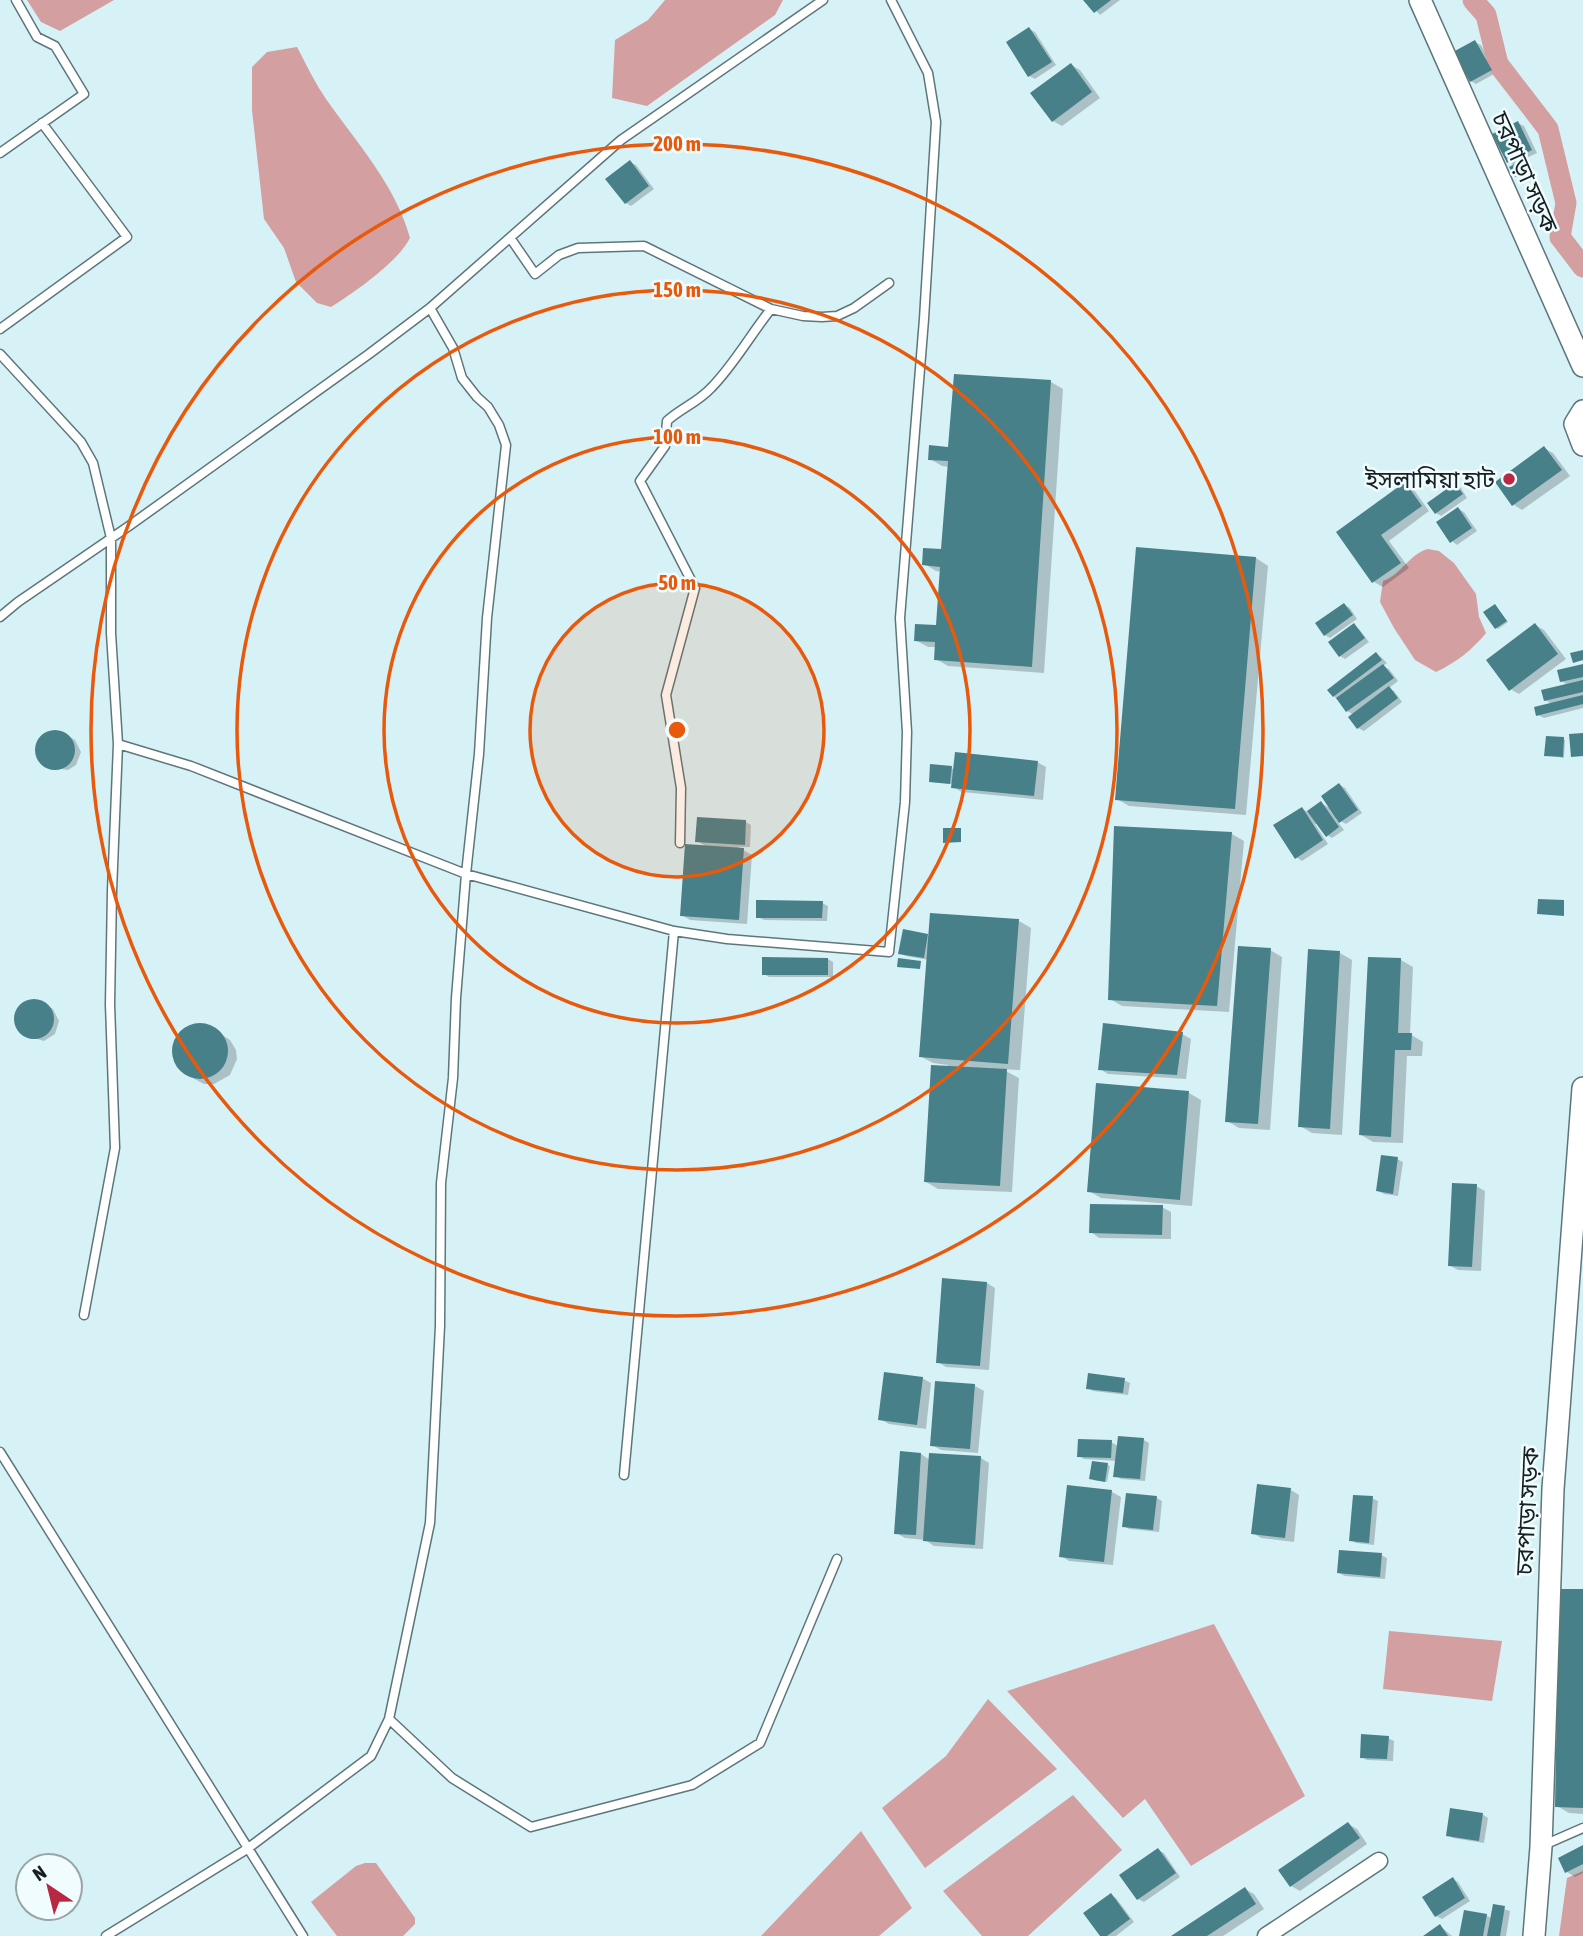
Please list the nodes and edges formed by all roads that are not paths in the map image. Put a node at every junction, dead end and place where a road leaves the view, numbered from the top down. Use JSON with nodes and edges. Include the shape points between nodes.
{"nodes":[{"id":1,"x":16,"y":0,"type":"edge"},
{"id":2,"x":823,"y":0,"type":"edge"},
{"id":3,"x":891,"y":0,"type":"edge"},
{"id":4,"x":1420,"y":0,"type":"edge"},
{"id":5,"x":43,"y":123,"type":"junction"},
{"id":6,"x":0,"y":153,"type":"edge"},
{"id":7,"x":511,"y":239,"type":"junction"},
{"id":8,"x":889,"y":283,"type":"dead end"},
{"id":9,"x":430,"y":308,"type":"junction"},
{"id":10,"x":771,"y":309,"type":"junction"},
{"id":11,"x":0,"y":328,"type":"edge"},
{"id":12,"x":0,"y":354,"type":"edge"},
{"id":13,"x":1583,"y":366,"type":"edge"},
{"id":14,"x":1583,"y":411,"type":"edge"},
{"id":15,"x":1583,"y":445,"type":"edge"},
{"id":16,"x":111,"y":538,"type":"junction"},
{"id":17,"x":0,"y":617,"type":"edge"},
{"id":18,"x":118,"y":744,"type":"junction"},
{"id":19,"x":680,"y":843,"type":"dead end"},
{"id":20,"x":466,"y":874,"type":"junction"},
{"id":21,"x":674,"y":932,"type":"junction"},
{"id":22,"x":1583,"y":1088,"type":"edge"},
{"id":23,"x":84,"y":1315,"type":"dead end"},
{"id":24,"x":0,"y":1452,"type":"edge"},
{"id":25,"x":624,"y":1475,"type":"dead end"},
{"id":26,"x":837,"y":1559,"type":"dead end"},
{"id":27,"x":389,"y":1719,"type":"junction"},
{"id":28,"x":1583,"y":1828,"type":"edge"},
{"id":29,"x":1541,"y":1847,"type":"junction"},
{"id":30,"x":247,"y":1849,"type":"junction"},
{"id":31,"x":1379,"y":1861,"type":"dead end"},
{"id":32,"x":106,"y":1936,"type":"edge"},
{"id":33,"x":303,"y":1936,"type":"edge"},
{"id":34,"x":1266,"y":1936,"type":"edge"},
{"id":35,"x":1534,"y":1936,"type":"edge"}],
"edges":[{"from":1,"to":5,"type":"lane","via":[[37,37],[55,46],[84,94]]},
{"from":2,"to":7,"type":"lane","via":[[621,140]]},
{"from":3,"to":21,"type":"lane","via":[[928,73],[936,122],[900,618],[907,732],[905,802],[889,952]]},
{"from":4,"to":13,"type":"street","name":"চরপাড়া সড়ক"},
{"from":5,"to":6,"type":"lane"},
{"from":5,"to":11,"type":"lane","via":[[127,237]]},
{"from":7,"to":9,"type":"lane"},
{"from":7,"to":10,"type":"lane","via":[[535,274],[559,255],[578,248],[644,246]]},
{"from":8,"to":10,"type":"lane","via":[[837,316],[803,316]]},
{"from":9,"to":16,"type":"lane"},
{"from":9,"to":20,"type":"lane","via":[[453,348],[462,378],[488,407],[506,445]]},
{"from":10,"to":19,"type":"lane","via":[[711,388],[667,421],[665,446],[640,481],[695,588],[666,695],[681,788]]},
{"from":12,"to":16,"type":"lane","via":[[80,442],[93,463]]},
{"from":14,"to":15,"type":"street","via":[[1575,424]]},
{"from":16,"to":17,"type":"lane"},
{"from":16,"to":18,"type":"lane"},
{"from":18,"to":20,"type":"lane","via":[[191,766]]},
{"from":18,"to":23,"type":"lane","via":[[110,1004],[115,1148]]},
{"from":20,"to":21,"type":"lane"},
{"from":20,"to":27,"type":"lane","via":[[453,1079],[441,1183],[440,1326],[430,1523]]},
{"from":21,"to":25,"type":"lane"},
{"from":22,"to":29,"type":"street","name":"চরপাড়া সড়ক","via":[[1553,1489]]},
{"from":24,"to":30,"type":"lane"},
{"from":26,"to":27,"type":"lane","via":[[760,1743],[692,1784],[531,1827],[452,1778]]},
{"from":27,"to":30,"type":"lane","via":[[371,1756]]},
{"from":28,"to":29,"type":"lane"},
{"from":29,"to":35,"type":"street","name":"চরপাড়া সড়ক"},
{"from":30,"to":32,"type":"lane"},
{"from":30,"to":33,"type":"lane"},
{"from":31,"to":34,"type":"street"}]}
